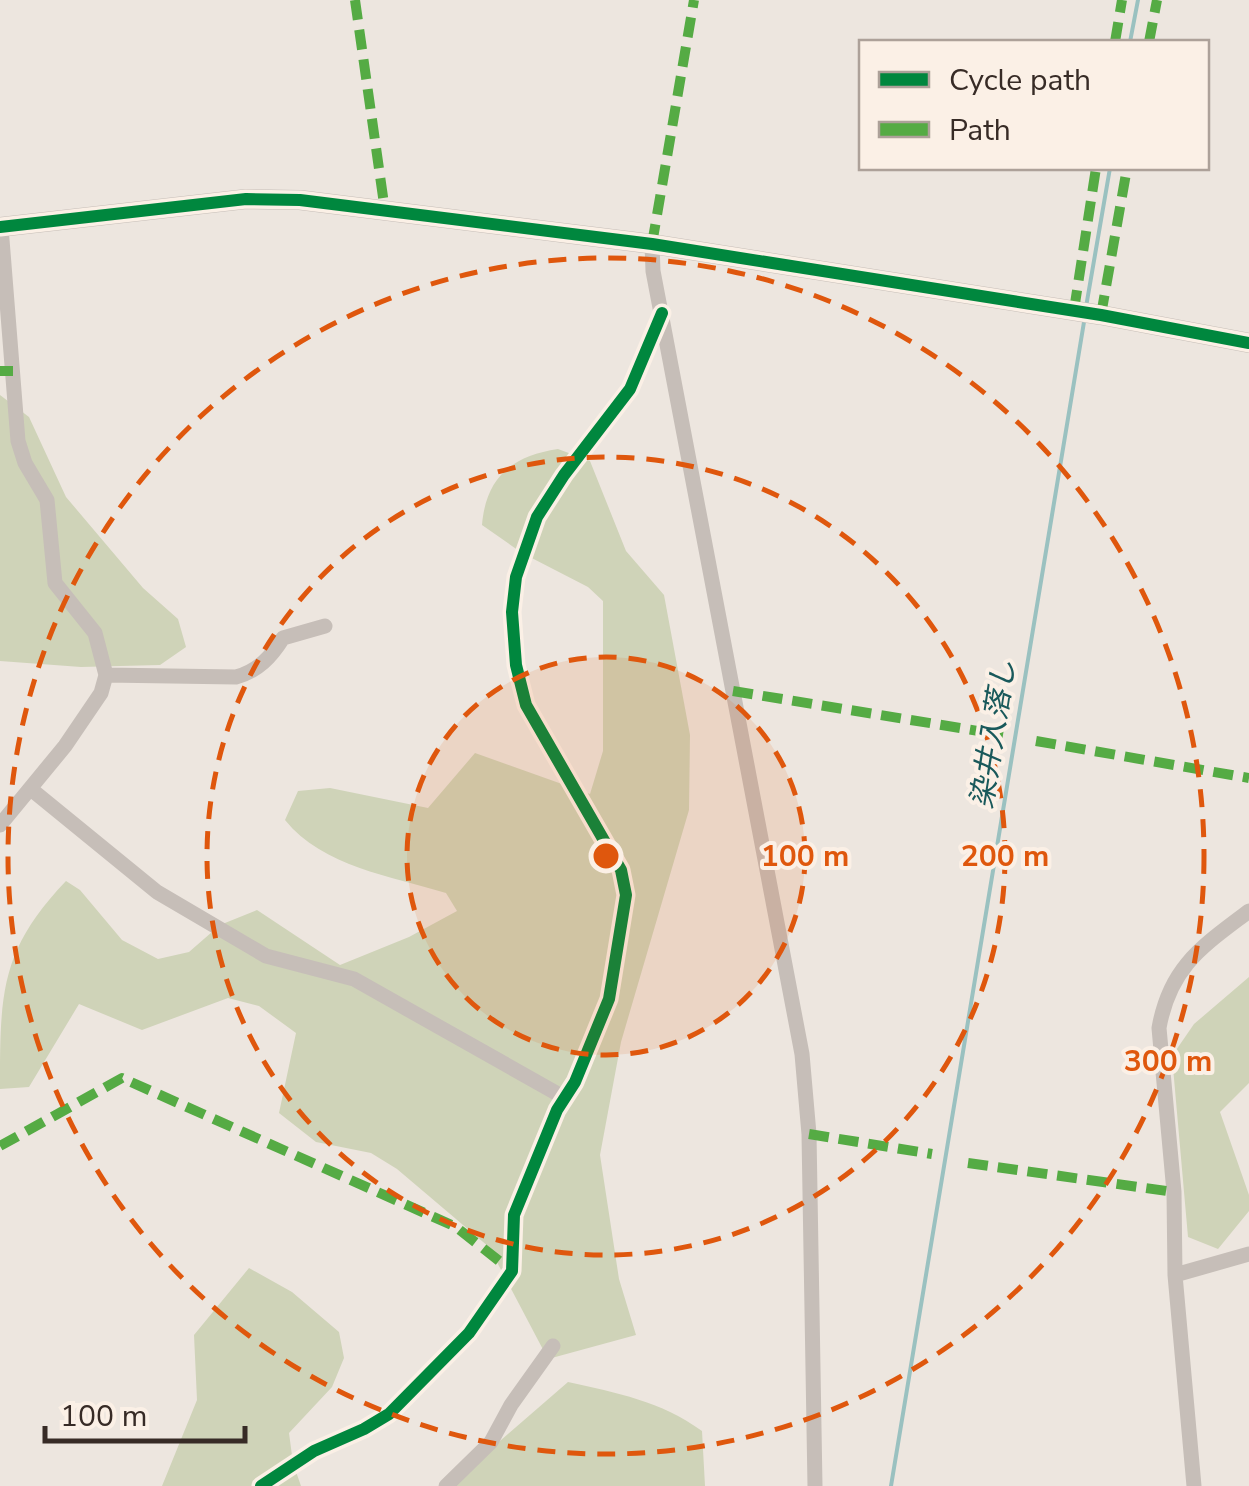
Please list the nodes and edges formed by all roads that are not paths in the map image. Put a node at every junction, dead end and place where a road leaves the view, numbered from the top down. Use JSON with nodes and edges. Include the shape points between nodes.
{"nodes":[{"id":1,"x":0,"y":227,"type":"edge"},
{"id":2,"x":652,"y":244,"type":"junction"},
{"id":3,"x":662,"y":313,"type":"junction"},
{"id":4,"x":1249,"y":343,"type":"edge"},
{"id":5,"x":324,"y":626,"type":"dead end"},
{"id":6,"x":106,"y":676,"type":"junction"},
{"id":7,"x":32,"y":790,"type":"junction"},
{"id":8,"x":0,"y":824,"type":"edge"},
{"id":9,"x":1249,"y":910,"type":"edge"},
{"id":10,"x":565,"y":1098,"type":"junction"},
{"id":11,"x":1249,"y":1254,"type":"edge"},
{"id":12,"x":1175,"y":1275,"type":"junction"},
{"id":13,"x":553,"y":1346,"type":"dead end"},
{"id":14,"x":261,"y":1486,"type":"edge"},
{"id":15,"x":446,"y":1486,"type":"edge"},
{"id":16,"x":815,"y":1486,"type":"edge"},
{"id":17,"x":1194,"y":1486,"type":"edge"}],
"edges":[{"from":1,"to":2,"type":"street","via":[[272,198]]},
{"from":1,"to":6,"type":"street","via":[[18,441],[46,500],[56,583],[95,633]]},
{"from":2,"to":3,"type":"street"},
{"from":2,"to":4,"type":"street"},
{"from":3,"to":10,"type":"street","via":[[630,389],[537,517],[516,577],[516,665],[526,704],[621,870],[626,896],[609,998]]},
{"from":3,"to":16,"type":"street","via":[[802,1054]]},
{"from":5,"to":6,"type":"street","via":[[283,638],[271,657],[236,677]]},
{"from":6,"to":7,"type":"street","via":[[101,693]]},
{"from":7,"to":8,"type":"street"},
{"from":7,"to":10,"type":"street","via":[[157,892],[266,956],[354,978]]},
{"from":9,"to":12,"type":"street","via":[[1188,960],[1164,1003],[1159,1028]]},
{"from":10,"to":14,"type":"street","via":[[514,1215],[512,1272],[469,1334],[389,1414]]},
{"from":11,"to":12,"type":"street"},
{"from":12,"to":17,"type":"street"},
{"from":13,"to":15,"type":"street","via":[[491,1442]]}]}
